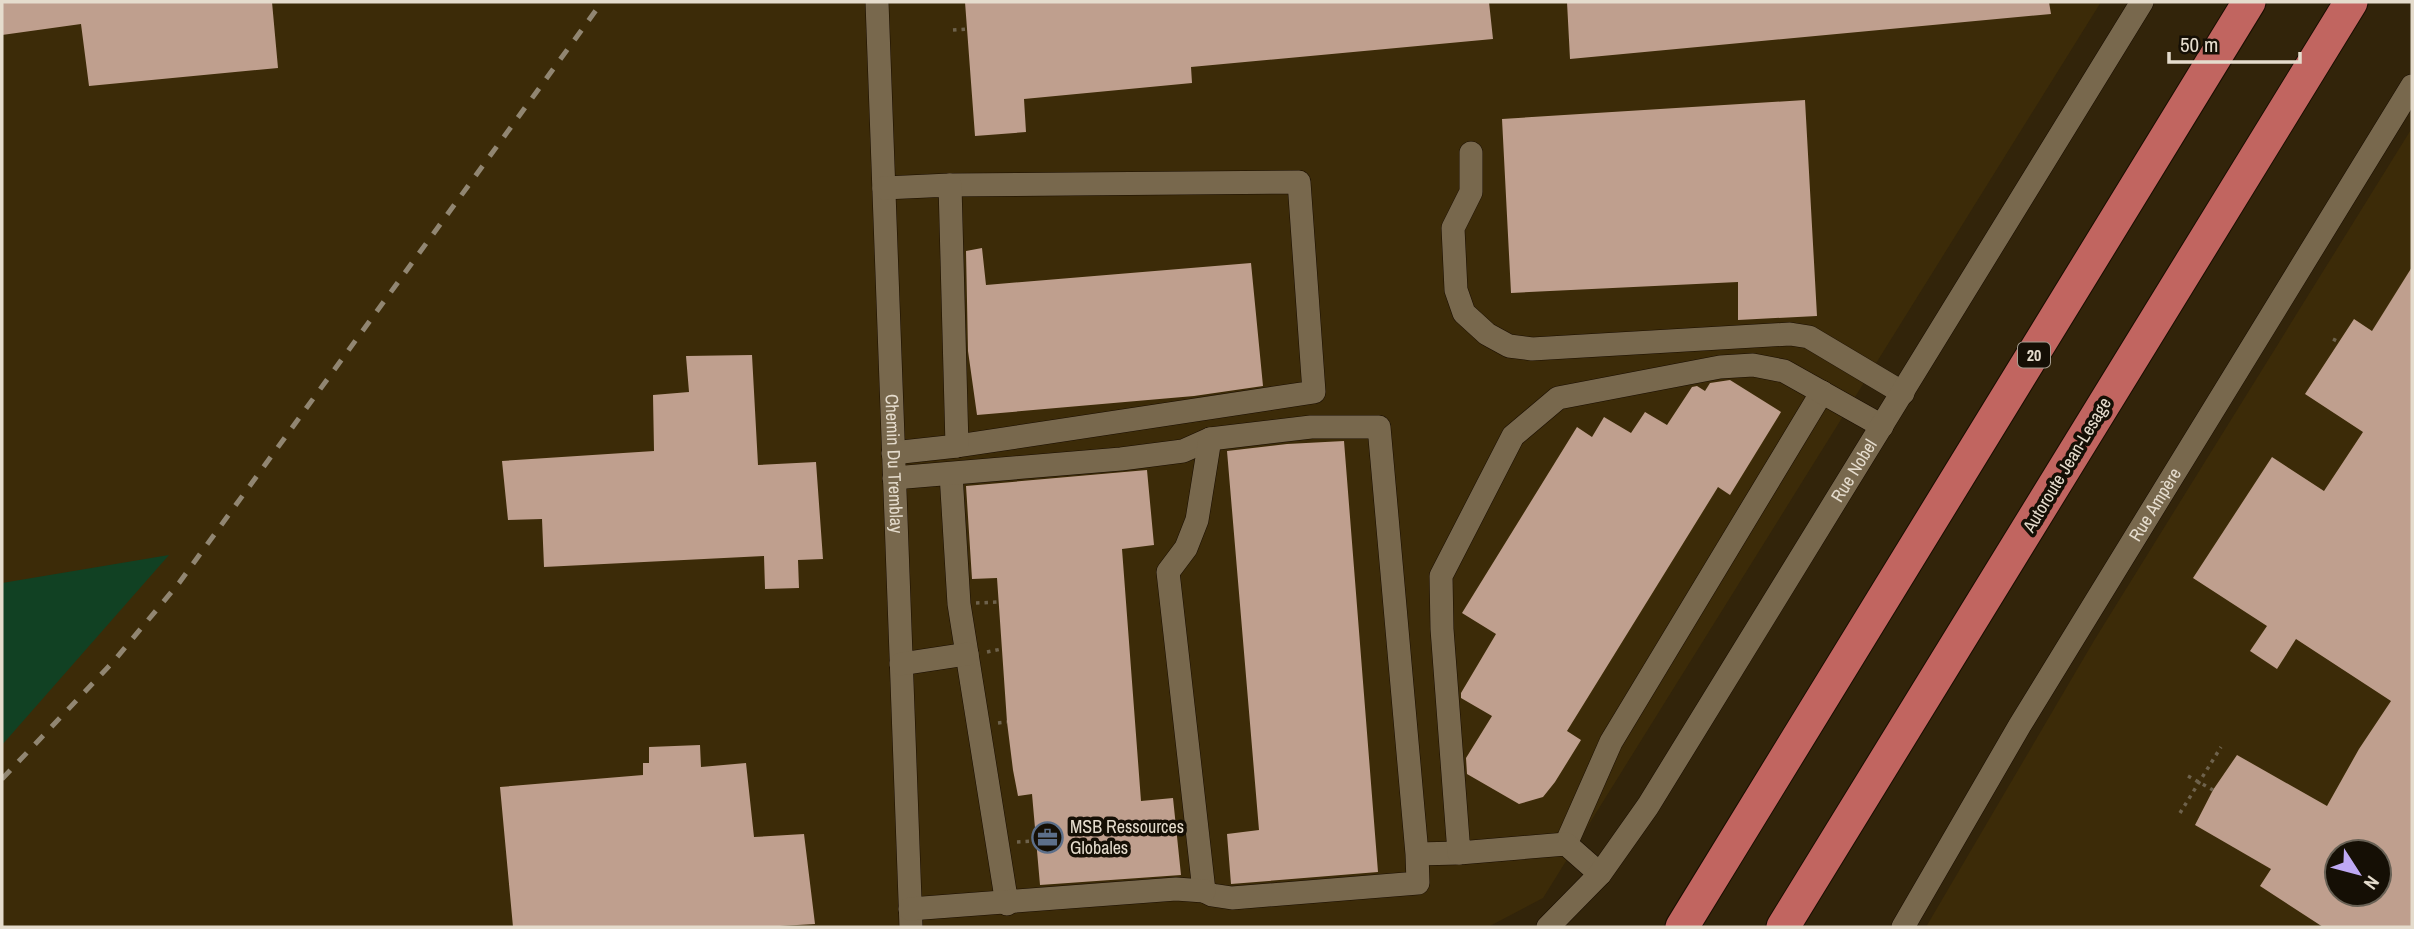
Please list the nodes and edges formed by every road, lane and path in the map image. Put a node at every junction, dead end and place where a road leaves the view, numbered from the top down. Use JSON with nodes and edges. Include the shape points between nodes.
{"nodes":[{"id":1,"x":877,"y":2,"type":"edge"},
{"id":2,"x":2142,"y":2,"type":"edge"},
{"id":3,"x":2249,"y":2,"type":"edge"},
{"id":4,"x":2351,"y":2,"type":"edge"},
{"id":5,"x":967,"y":29,"type":"dead end"},
{"id":6,"x":953,"y":30,"type":"dead end"},
{"id":7,"x":2412,"y":86,"type":"edge"},
{"id":8,"x":1471,"y":153,"type":"dead end"},
{"id":9,"x":950,"y":186,"type":"junction"},
{"id":10,"x":884,"y":188,"type":"junction"},
{"id":11,"x":2333,"y":340,"type":"dead end"},
{"id":12,"x":2339,"y":342,"type":"dead end"},
{"id":13,"x":1822,"y":392,"type":"junction"},
{"id":14,"x":1903,"y":393,"type":"junction"},
{"id":15,"x":1882,"y":426,"type":"junction"},
{"id":16,"x":1210,"y":439,"type":"junction"},
{"id":17,"x":957,"y":446,"type":"junction"},
{"id":18,"x":893,"y":453,"type":"junction"},
{"id":19,"x":951,"y":474,"type":"junction"},
{"id":20,"x":894,"y":478,"type":"junction"},
{"id":21,"x":999,"y":602,"type":"dead end"},
{"id":22,"x":984,"y":603,"type":"dead end"},
{"id":23,"x":1002,"y":649,"type":"dead end"},
{"id":24,"x":991,"y":652,"type":"dead end"},
{"id":25,"x":967,"y":654,"type":"junction"},
{"id":26,"x":901,"y":664,"type":"junction"},
{"id":27,"x":2221,"y":747,"type":"dead end"},
{"id":28,"x":2188,"y":776,"type":"dead end"},
{"id":29,"x":2199,"y":782,"type":"junction"},
{"id":30,"x":2213,"y":790,"type":"dead end"},
{"id":31,"x":2180,"y":813,"type":"dead end"},
{"id":32,"x":1036,"y":841,"type":"dead end"},
{"id":33,"x":1023,"y":842,"type":"dead end"},
{"id":34,"x":1566,"y":844,"type":"junction"},
{"id":35,"x":1459,"y":853,"type":"junction"},
{"id":36,"x":1417,"y":854,"type":"junction"},
{"id":37,"x":1600,"y":874,"type":"junction"},
{"id":38,"x":1204,"y":891,"type":"junction"},
{"id":39,"x":1007,"y":904,"type":"junction"},
{"id":40,"x":911,"y":918,"type":"edge"},
{"id":41,"x":1548,"y":927,"type":"edge"},
{"id":42,"x":1682,"y":927,"type":"edge"},
{"id":43,"x":1783,"y":927,"type":"edge"},
{"id":44,"x":1903,"y":927,"type":"edge"}],
"edges":[{"from":1,"to":10,"type":"street","name":"Chemin Du Tremblay"},
{"from":2,"to":14,"type":"street","name":"Rue Nobel"},
{"from":3,"to":42,"type":"highway","number":"20"},
{"from":4,"to":43,"type":"highway","name":"Autoroute Jean-Lesage"},
{"from":5,"to":6,"type":"path"},
{"from":7,"to":44,"type":"street","name":"Rue Ampère","via":[[2027,714]]},
{"from":8,"to":14,"type":"street","via":[[1471,192],[1453,228],[1455,290],[1464,313],[1487,334],[1509,346],[1532,349],[1790,334],[1809,337]]},
{"from":9,"to":10,"type":"street"},
{"from":9,"to":17,"type":"street"},
{"from":9,"to":17,"type":"street","via":[[1299,182],[1314,392]]},
{"from":10,"to":18,"type":"street","name":"Chemin Du Tremblay"},
{"from":11,"to":12,"type":"path"},
{"from":13,"to":15,"type":"street"},
{"from":13,"to":34,"type":"street","via":[[1611,742]]},
{"from":13,"to":35,"type":"street","via":[[1784,372],[1753,365],[1720,367],[1558,398],[1513,436],[1441,576]]},
{"from":14,"to":15,"type":"street","name":"Rue Nobel"},
{"from":15,"to":37,"type":"street","name":"Rue Nobel","via":[[1648,806]]},
{"from":16,"to":19,"type":"street","via":[[1183,451]]},
{"from":16,"to":36,"type":"street","via":[[1311,427],[1378,427]]},
{"from":16,"to":38,"type":"street","via":[[1197,520],[1186,548],[1168,572]]},
{"from":17,"to":18,"type":"street"},
{"from":18,"to":20,"type":"street","name":"Chemin Du Tremblay"},
{"from":19,"to":20,"type":"street"},
{"from":19,"to":25,"type":"street","via":[[959,604]]},
{"from":20,"to":26,"type":"street","name":"Chemin Du Tremblay"},
{"from":21,"to":22,"type":"path"},
{"from":23,"to":24,"type":"path"},
{"from":25,"to":26,"type":"street"},
{"from":25,"to":39,"type":"street"},
{"from":26,"to":40,"type":"street","name":"Chemin Du Tremblay"},
{"from":27,"to":29,"type":"path"},
{"from":28,"to":29,"type":"path"},
{"from":29,"to":30,"type":"path"},
{"from":29,"to":31,"type":"path"},
{"from":32,"to":33,"type":"path"},
{"from":34,"to":35,"type":"street"},
{"from":34,"to":37,"type":"street"},
{"from":35,"to":36,"type":"street"},
{"from":36,"to":38,"type":"street","via":[[1418,883],[1232,898]]},
{"from":37,"to":41,"type":"street","name":"Rue Nobel"},
{"from":38,"to":39,"type":"street","via":[[1176,889]]},
{"from":39,"to":40,"type":"street"}]}
